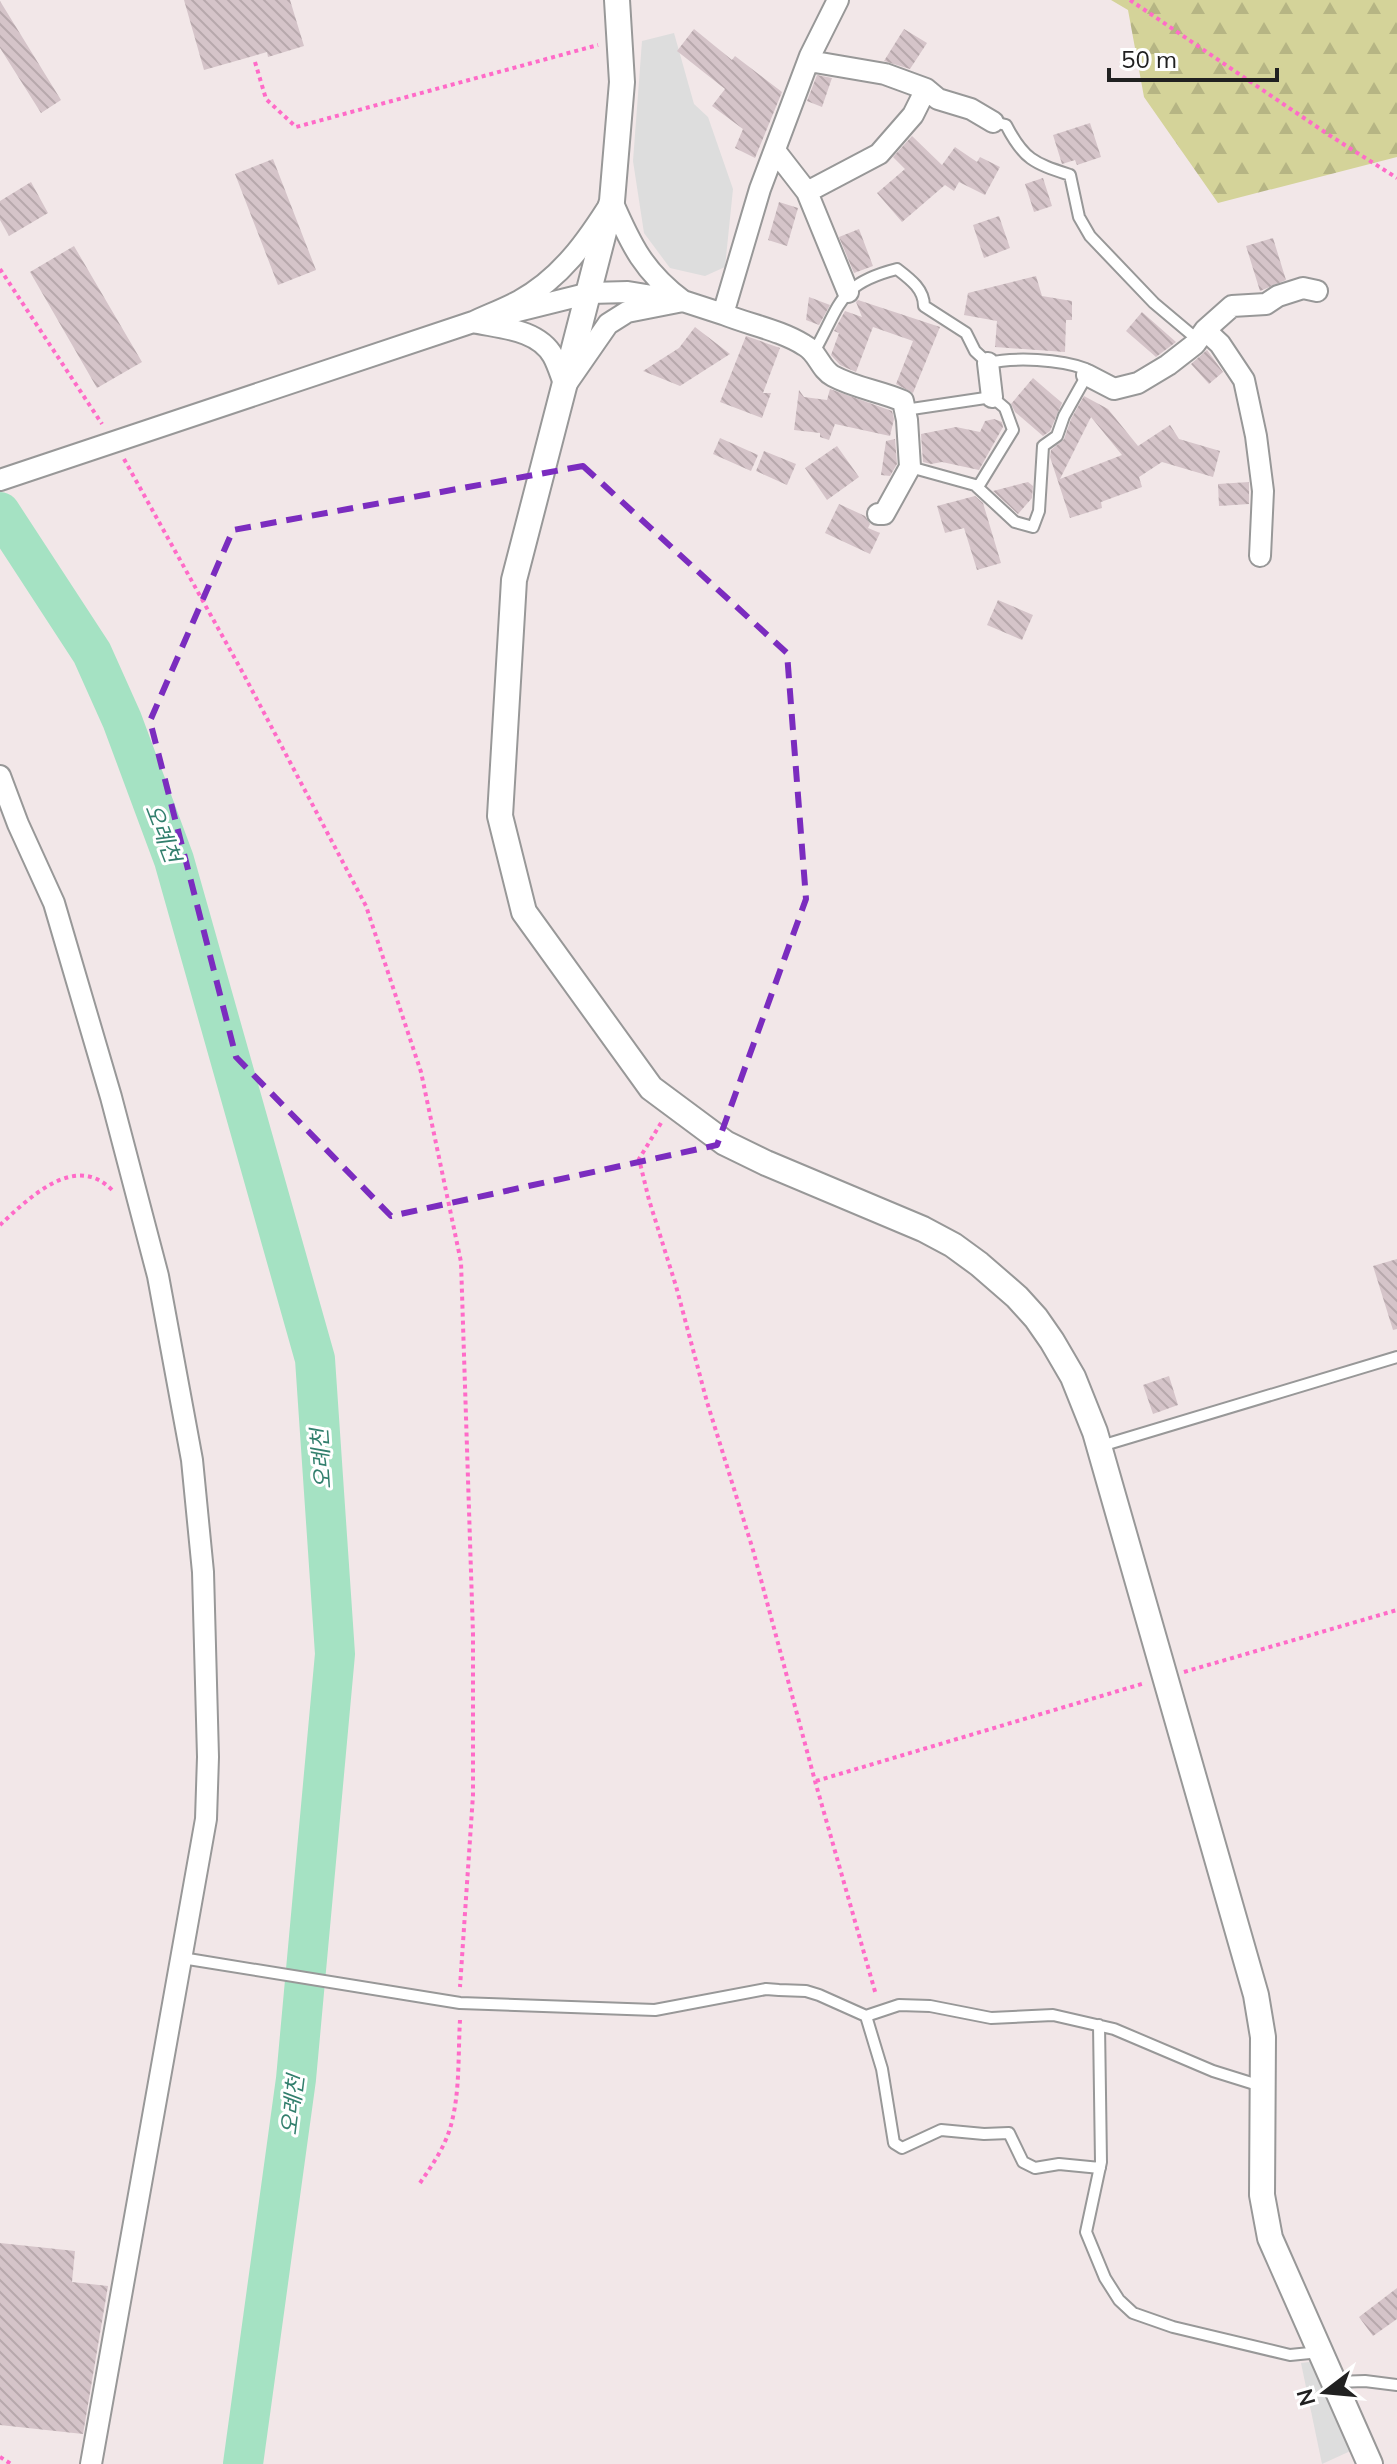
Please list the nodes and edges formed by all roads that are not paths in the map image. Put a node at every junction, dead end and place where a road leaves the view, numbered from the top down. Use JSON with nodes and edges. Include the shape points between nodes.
{"nodes":[{"id":1,"x":617,"y":0,"type":"edge"},
{"id":2,"x":838,"y":0,"type":"edge"},
{"id":3,"x":809,"y":61,"type":"junction"},
{"id":4,"x":926,"y":89,"type":"junction"},
{"id":5,"x":993,"y":122,"type":"joint"},
{"id":6,"x":776,"y":152,"type":"junction"},
{"id":7,"x":807,"y":192,"type":"junction"},
{"id":8,"x":612,"y":201,"type":"junction"},
{"id":9,"x":1317,"y":291,"type":"dead end"},
{"id":10,"x":848,"y":292,"type":"junction"},
{"id":11,"x":590,"y":293,"type":"junction"},
{"id":12,"x":683,"y":301,"type":"junction"},
{"id":13,"x":723,"y":314,"type":"junction"},
{"id":14,"x":473,"y":322,"type":"junction"},
{"id":15,"x":1202,"y":335,"type":"junction"},
{"id":16,"x":814,"y":352,"type":"junction"},
{"id":17,"x":988,"y":363,"type":"junction"},
{"id":18,"x":1087,"y":375,"type":"junction"},
{"id":19,"x":565,"y":386,"type":"junction"},
{"id":20,"x":992,"y":397,"type":"junction"},
{"id":21,"x":905,"y":410,"type":"junction"},
{"id":22,"x":910,"y":467,"type":"junction"},
{"id":23,"x":0,"y":480,"type":"edge"},
{"id":24,"x":978,"y":487,"type":"junction"},
{"id":25,"x":878,"y":514,"type":"dead end"},
{"id":26,"x":1260,"y":556,"type":"dead end"},
{"id":27,"x":0,"y":776,"type":"edge"},
{"id":28,"x":1397,"y":1357,"type":"edge"},
{"id":29,"x":1099,"y":1447,"type":"junction"},
{"id":30,"x":182,"y":1958,"type":"junction"},
{"id":31,"x":866,"y":2016,"type":"junction"},
{"id":32,"x":1099,"y":2025,"type":"junction"},
{"id":33,"x":1263,"y":2086,"type":"junction"},
{"id":34,"x":1100,"y":2168,"type":"junction"},
{"id":35,"x":1320,"y":2352,"type":"junction"},
{"id":36,"x":1334,"y":2382,"type":"junction"},
{"id":37,"x":1397,"y":2385,"type":"edge"},
{"id":38,"x":91,"y":2464,"type":"edge"},
{"id":39,"x":1370,"y":2464,"type":"edge"}],
"edges":[{"from":1,"to":8,"type":"street","via":[[622,82]]},
{"from":2,"to":3,"type":"street"},
{"from":3,"to":4,"type":"street","via":[[885,74]]},
{"from":3,"to":6,"type":"street"},
{"from":4,"to":5,"type":"street"},
{"from":4,"to":7,"type":"street","via":[[913,115],[879,154]]},
{"from":5,"to":15,"type":"lane","via":[[1006,125],[1026,156],[1070,175],[1079,217],[1090,236],[1154,303]]},
{"from":6,"to":7,"type":"street"},
{"from":6,"to":13,"type":"street"},
{"from":7,"to":10,"type":"street"},
{"from":8,"to":11,"type":"street"},
{"from":8,"to":12,"type":"street","via":[[644,265]]},
{"from":8,"to":14,"type":"street","via":[[574,255],[544,285]]},
{"from":9,"to":15,"type":"street","via":[[1303,288],[1266,304],[1232,306]]},
{"from":10,"to":16,"type":"lane"},
{"from":10,"to":17,"type":"lane","via":[[872,275],[897,269],[924,296],[924,306],[966,333]]},
{"from":11,"to":12,"type":"street","via":[[628,292]]},
{"from":11,"to":14,"type":"street"},
{"from":11,"to":19,"type":"street"},
{"from":12,"to":13,"type":"street"},
{"from":12,"to":19,"type":"street","via":[[627,312],[608,324]]},
{"from":13,"to":16,"type":"street"},
{"from":14,"to":19,"type":"street","via":[[539,340],[554,357]]},
{"from":14,"to":23,"type":"street"},
{"from":15,"to":18,"type":"street","via":[[1138,383],[1114,389]]},
{"from":15,"to":26,"type":"street","via":[[1220,344],[1244,380],[1263,491]]},
{"from":16,"to":21,"type":"street","via":[[828,373],[903,401]]},
{"from":17,"to":18,"type":"lane","via":[[1071,363],[1086,369]]},
{"from":17,"to":20,"type":"street"},
{"from":18,"to":24,"type":"lane","via":[[1057,436],[1043,446],[1033,527],[1015,522]]},
{"from":19,"to":29,"type":"street","via":[[514,580],[500,816],[524,912],[651,1088],[725,1143],[953,1245],[1017,1297],[1073,1377]]},
{"from":20,"to":21,"type":"lane"},
{"from":20,"to":24,"type":"lane","via":[[1005,408],[1013,430]]},
{"from":21,"to":22,"type":"street"},
{"from":22,"to":24,"type":"lane"},
{"from":22,"to":25,"type":"street","via":[[884,514]]},
{"from":27,"to":30,"type":"street","via":[[54,903],[111,1097],[158,1276],[192,1460],[203,1572],[208,1757],[206,1819]]},
{"from":28,"to":29,"type":"lane"},
{"from":29,"to":33,"type":"street","via":[[1256,1995]]},
{"from":30,"to":31,"type":"lane","via":[[460,2003],[655,2010],[766,1989],[806,1991]]},
{"from":30,"to":38,"type":"street"},
{"from":31,"to":32,"type":"lane","via":[[899,2005],[930,2006],[991,2018],[1053,2015]]},
{"from":31,"to":34,"type":"lane","via":[[882,2069],[894,2143],[902,2148],[941,2130],[1009,2133],[1023,2162],[1035,2168]]},
{"from":32,"to":33,"type":"lane"},
{"from":32,"to":34,"type":"lane"},
{"from":33,"to":35,"type":"street","via":[[1264,2214]]},
{"from":34,"to":35,"type":"lane","via":[[1086,2232],[1105,2278],[1133,2313],[1290,2355]]},
{"from":35,"to":36,"type":"street"},
{"from":36,"to":37,"type":"lane"},
{"from":36,"to":39,"type":"street"}]}
